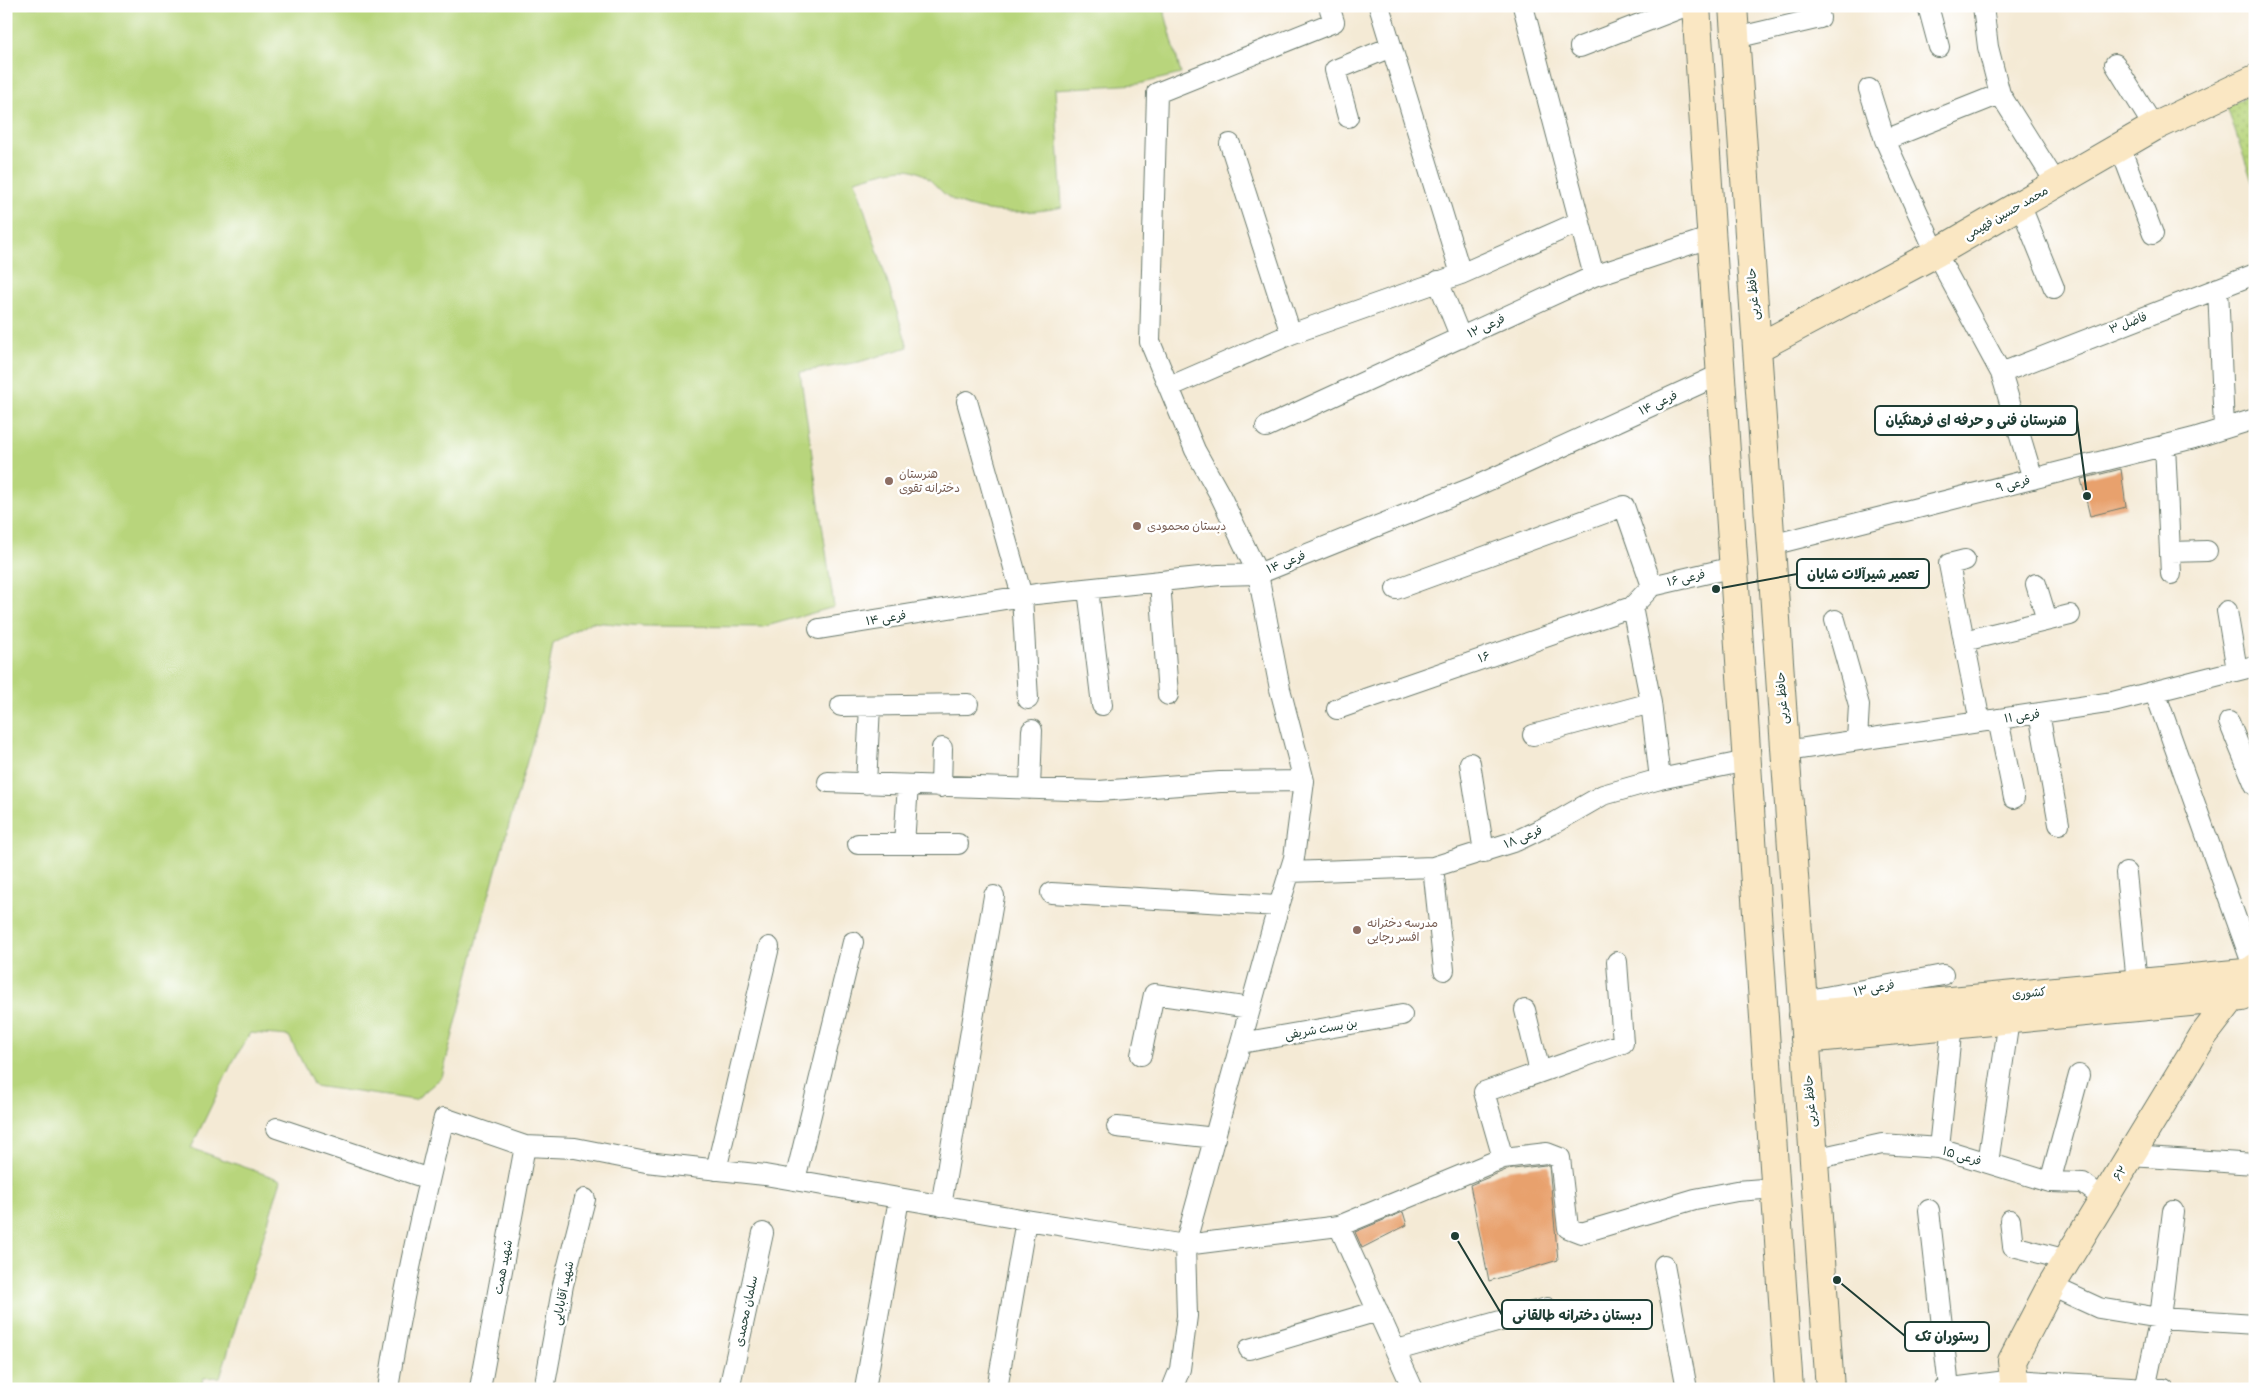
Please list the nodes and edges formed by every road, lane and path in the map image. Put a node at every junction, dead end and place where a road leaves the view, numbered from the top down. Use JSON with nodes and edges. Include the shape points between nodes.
{"nodes":[{"id":1,"x":1329,"y":6,"type":"edge"},
{"id":2,"x":1379,"y":6,"type":"edge"},
{"id":3,"x":1523,"y":6,"type":"edge"},
{"id":4,"x":1686,"y":6,"type":"edge"},
{"id":5,"x":1696,"y":6,"type":"edge"},
{"id":6,"x":1733,"y":6,"type":"edge"},
{"id":7,"x":1817,"y":6,"type":"edge"},
{"id":8,"x":1928,"y":6,"type":"edge"},
{"id":9,"x":1982,"y":6,"type":"edge"},
{"id":10,"x":1735,"y":38,"type":"junction"},
{"id":11,"x":1580,"y":47,"type":"dead end"},
{"id":12,"x":1939,"y":47,"type":"dead end"},
{"id":13,"x":1391,"y":48,"type":"junction"},
{"id":14,"x":2115,"y":64,"type":"dead end"},
{"id":15,"x":2255,"y":79,"type":"edge"},
{"id":16,"x":1701,"y":80,"type":"junction"},
{"id":17,"x":1738,"y":80,"type":"junction"},
{"id":18,"x":1870,"y":89,"type":"dead end"},
{"id":19,"x":2000,"y":94,"type":"junction"},
{"id":20,"x":1348,"y":117,"type":"dead end"},
{"id":21,"x":2154,"y":127,"type":"junction"},
{"id":22,"x":1885,"y":140,"type":"junction"},
{"id":23,"x":1230,"y":144,"type":"dead end"},
{"id":24,"x":2120,"y":147,"type":"junction"},
{"id":25,"x":2056,"y":183,"type":"junction"},
{"id":26,"x":2020,"y":204,"type":"junction"},
{"id":27,"x":1579,"y":222,"type":"junction"},
{"id":28,"x":2153,"y":234,"type":"dead end"},
{"id":29,"x":1712,"y":237,"type":"junction"},
{"id":30,"x":1936,"y":253,"type":"junction"},
{"id":31,"x":1461,"y":274,"type":"junction"},
{"id":32,"x":2255,"y":274,"type":"edge"},
{"id":33,"x":1594,"y":276,"type":"junction"},
{"id":34,"x":1438,"y":281,"type":"junction"},
{"id":35,"x":2054,"y":288,"type":"dead end"},
{"id":36,"x":2218,"y":288,"type":"junction"},
{"id":37,"x":1291,"y":334,"type":"junction"},
{"id":38,"x":1461,"y":338,"type":"junction"},
{"id":39,"x":1757,"y":348,"type":"junction"},
{"id":40,"x":2001,"y":373,"type":"junction"},
{"id":41,"x":1721,"y":374,"type":"junction"},
{"id":42,"x":1169,"y":387,"type":"junction"},
{"id":43,"x":967,"y":401,"type":"dead end"},
{"id":44,"x":2244,"y":424,"type":"edge"},
{"id":45,"x":1266,"y":428,"type":"dead end"},
{"id":46,"x":2165,"y":446,"type":"junction"},
{"id":47,"x":2034,"y":479,"type":"junction"},
{"id":48,"x":1771,"y":545,"type":"junction"},
{"id":49,"x":2207,"y":551,"type":"dead end"},
{"id":50,"x":2170,"y":552,"type":"junction"},
{"id":51,"x":1965,"y":560,"type":"dead end"},
{"id":52,"x":1734,"y":567,"type":"junction"},
{"id":53,"x":1258,"y":574,"type":"junction"},
{"id":54,"x":2171,"y":574,"type":"dead end"},
{"id":55,"x":1160,"y":581,"type":"junction"},
{"id":56,"x":2036,"y":584,"type":"dead end"},
{"id":57,"x":1088,"y":589,"type":"junction"},
{"id":58,"x":1396,"y":589,"type":"dead end"},
{"id":59,"x":1022,"y":596,"type":"junction"},
{"id":60,"x":1642,"y":596,"type":"junction"},
{"id":61,"x":2227,"y":611,"type":"dead end"},
{"id":62,"x":2070,"y":615,"type":"dead end"},
{"id":63,"x":1835,"y":620,"type":"dead end"},
{"id":64,"x":2048,"y":620,"type":"junction"},
{"id":65,"x":819,"y":629,"type":"dead end"},
{"id":66,"x":1964,"y":641,"type":"junction"},
{"id":67,"x":2246,"y":668,"type":"edge"},
{"id":68,"x":2155,"y":692,"type":"junction"},
{"id":69,"x":1168,"y":695,"type":"dead end"},
{"id":70,"x":1028,"y":699,"type":"dead end"},
{"id":71,"x":1651,"y":702,"type":"junction"},
{"id":72,"x":968,"y":704,"type":"dead end"},
{"id":73,"x":1102,"y":705,"type":"dead end"},
{"id":74,"x":841,"y":706,"type":"dead end"},
{"id":75,"x":870,"y":706,"type":"junction"},
{"id":76,"x":1336,"y":709,"type":"dead end"},
{"id":77,"x":2039,"y":713,"type":"junction"},
{"id":78,"x":1989,"y":720,"type":"junction"},
{"id":79,"x":2230,"y":722,"type":"dead end"},
{"id":80,"x":1032,"y":730,"type":"dead end"},
{"id":81,"x":1533,"y":734,"type":"dead end"},
{"id":82,"x":1857,"y":740,"type":"junction"},
{"id":83,"x":942,"y":748,"type":"dead end"},
{"id":84,"x":1786,"y":751,"type":"junction"},
{"id":85,"x":1747,"y":761,"type":"junction"},
{"id":86,"x":1470,"y":763,"type":"dead end"},
{"id":87,"x":1660,"y":779,"type":"junction"},
{"id":88,"x":1304,"y":781,"type":"junction"},
{"id":89,"x":828,"y":782,"type":"dead end"},
{"id":90,"x":866,"y":784,"type":"junction"},
{"id":91,"x":908,"y":785,"type":"junction"},
{"id":92,"x":2255,"y":785,"type":"edge"},
{"id":93,"x":941,"y":787,"type":"junction"},
{"id":94,"x":1030,"y":789,"type":"junction"},
{"id":95,"x":2014,"y":798,"type":"dead end"},
{"id":96,"x":2059,"y":824,"type":"dead end"},
{"id":97,"x":858,"y":844,"type":"dead end"},
{"id":98,"x":904,"y":844,"type":"junction"},
{"id":99,"x":958,"y":844,"type":"dead end"},
{"id":100,"x":1484,"y":852,"type":"junction"},
{"id":101,"x":1433,"y":867,"type":"junction"},
{"id":102,"x":1289,"y":872,"type":"junction"},
{"id":103,"x":2126,"y":873,"type":"dead end"},
{"id":104,"x":1051,"y":893,"type":"dead end"},
{"id":105,"x":994,"y":896,"type":"dead end"},
{"id":106,"x":1279,"y":906,"type":"junction"},
{"id":107,"x":1798,"y":924,"type":"junction"},
{"id":108,"x":1758,"y":926,"type":"junction"},
{"id":109,"x":853,"y":942,"type":"dead end"},
{"id":110,"x":769,"y":948,"type":"dead end"},
{"id":111,"x":1617,"y":962,"type":"dead end"},
{"id":112,"x":1444,"y":970,"type":"dead end"},
{"id":113,"x":1944,"y":975,"type":"dead end"},
{"id":114,"x":1762,"y":977,"type":"junction"},
{"id":115,"x":2250,"y":979,"type":"edge"},
{"id":116,"x":2137,"y":983,"type":"junction"},
{"id":117,"x":1250,"y":1008,"type":"junction"},
{"id":118,"x":1804,"y":1008,"type":"junction"},
{"id":119,"x":1525,"y":1010,"type":"dead end"},
{"id":120,"x":1402,"y":1015,"type":"dead end"},
{"id":121,"x":2009,"y":1020,"type":"junction"},
{"id":122,"x":1952,"y":1025,"type":"junction"},
{"id":123,"x":1241,"y":1043,"type":"junction"},
{"id":124,"x":1141,"y":1055,"type":"dead end"},
{"id":125,"x":1540,"y":1072,"type":"junction"},
{"id":126,"x":2079,"y":1075,"type":"dead end"},
{"id":127,"x":1117,"y":1127,"type":"dead end"},
{"id":128,"x":277,"y":1128,"type":"dead end"},
{"id":129,"x":1215,"y":1138,"type":"junction"},
{"id":130,"x":525,"y":1146,"type":"junction"},
{"id":131,"x":1939,"y":1148,"type":"junction"},
{"id":132,"x":2130,"y":1156,"type":"junction"},
{"id":133,"x":1503,"y":1158,"type":"junction"},
{"id":134,"x":1814,"y":1159,"type":"junction"},
{"id":135,"x":1988,"y":1163,"type":"junction"},
{"id":136,"x":2255,"y":1164,"type":"edge"},
{"id":137,"x":716,"y":1170,"type":"junction"},
{"id":138,"x":429,"y":1179,"type":"junction"},
{"id":139,"x":795,"y":1180,"type":"junction"},
{"id":140,"x":2050,"y":1182,"type":"junction"},
{"id":141,"x":1776,"y":1188,"type":"junction"},
{"id":142,"x":585,"y":1199,"type":"dead end"},
{"id":143,"x":899,"y":1199,"type":"junction"},
{"id":144,"x":2104,"y":1200,"type":"junction"},
{"id":145,"x":941,"y":1206,"type":"junction"},
{"id":146,"x":1929,"y":1210,"type":"dead end"},
{"id":147,"x":2173,"y":1211,"type":"dead end"},
{"id":148,"x":1026,"y":1220,"type":"junction"},
{"id":149,"x":2010,"y":1220,"type":"dead end"},
{"id":150,"x":1339,"y":1226,"type":"junction"},
{"id":151,"x":763,"y":1233,"type":"dead end"},
{"id":152,"x":1185,"y":1245,"type":"junction"},
{"id":153,"x":2067,"y":1260,"type":"junction"},
{"id":154,"x":1664,"y":1265,"type":"dead end"},
{"id":155,"x":2051,"y":1286,"type":"junction"},
{"id":156,"x":1547,"y":1308,"type":"dead end"},
{"id":157,"x":1378,"y":1311,"type":"junction"},
{"id":158,"x":2160,"y":1318,"type":"junction"},
{"id":159,"x":2255,"y":1324,"type":"edge"},
{"id":160,"x":1250,"y":1349,"type":"dead end"},
{"id":161,"x":1397,"y":1350,"type":"junction"},
{"id":162,"x":2014,"y":1384,"type":"edge"},
{"id":163,"x":1949,"y":1388,"type":"edge"},
{"id":164,"x":2151,"y":1388,"type":"edge"},
{"id":165,"x":388,"y":1389,"type":"edge"},
{"id":166,"x":480,"y":1389,"type":"edge"},
{"id":167,"x":544,"y":1389,"type":"edge"},
{"id":168,"x":729,"y":1389,"type":"edge"},
{"id":169,"x":865,"y":1389,"type":"edge"},
{"id":170,"x":997,"y":1389,"type":"edge"},
{"id":171,"x":1172,"y":1389,"type":"edge"},
{"id":172,"x":1413,"y":1389,"type":"edge"},
{"id":173,"x":1688,"y":1389,"type":"edge"},
{"id":174,"x":1789,"y":1389,"type":"edge"},
{"id":175,"x":1830,"y":1389,"type":"edge"},
{"id":176,"x":1944,"y":1389,"type":"edge"}],
"edges":[{"from":1,"to":42,"type":"street","via":[[1334,22],[1157,93],[1150,342]]},
{"from":2,"to":13,"type":"street"},
{"from":3,"to":27,"type":"street"},
{"from":4,"to":11,"type":"street"},
{"from":5,"to":16,"type":"main road"},
{"from":6,"to":10,"type":"main road","name":"حافظ غربی"},
{"from":7,"to":10,"type":"street","via":[[1820,18]]},
{"from":8,"to":12,"type":"street"},
{"from":9,"to":19,"type":"street"},
{"from":10,"to":17,"type":"main road","name":"حافظ غربی"},
{"from":13,"to":20,"type":"street","via":[[1335,70]]},
{"from":13,"to":31,"type":"street"},
{"from":14,"to":21,"type":"street"},
{"from":15,"to":21,"type":"main road","name":"محمد حسین فهیمی"},
{"from":16,"to":17,"type":"main road"},
{"from":16,"to":29,"type":"main road"},
{"from":17,"to":39,"type":"main road","name":"حافظ غربی"},
{"from":18,"to":22,"type":"street"},
{"from":19,"to":22,"type":"street"},
{"from":19,"to":25,"type":"street"},
{"from":21,"to":24,"type":"main road","name":"محمد حسین فهیمی"},
{"from":22,"to":30,"type":"street"},
{"from":23,"to":37,"type":"street"},
{"from":24,"to":25,"type":"main road","name":"محمد حسین فهیمی"},
{"from":24,"to":28,"type":"street"},
{"from":25,"to":26,"type":"main road","name":"محمد حسین فهیمی"},
{"from":26,"to":30,"type":"main road","name":"محمد حسین فهیمی"},
{"from":26,"to":35,"type":"street"},
{"from":27,"to":31,"type":"street"},
{"from":27,"to":33,"type":"street"},
{"from":29,"to":33,"type":"street","name":"فرعی ۱۲"},
{"from":29,"to":41,"type":"main road"},
{"from":30,"to":39,"type":"main road","name":"محمد حسین فهیمی"},
{"from":30,"to":40,"type":"street"},
{"from":31,"to":34,"type":"street"},
{"from":32,"to":36,"type":"street","name":"فاضل ۳"},
{"from":33,"to":38,"type":"street","name":"فرعی ۱۲"},
{"from":34,"to":37,"type":"street"},
{"from":34,"to":38,"type":"street"},
{"from":36,"to":40,"type":"street","name":"فاضل ۳"},
{"from":36,"to":44,"type":"street"},
{"from":37,"to":42,"type":"street"},
{"from":38,"to":45,"type":"street","name":"فرعی ۱۲"},
{"from":39,"to":48,"type":"main road","name":"حافظ غربی"},
{"from":40,"to":47,"type":"street"},
{"from":41,"to":52,"type":"main road"},
{"from":41,"to":53,"type":"street","name":"فرعی ۱۴","via":[[1474,487]]},
{"from":42,"to":53,"type":"street","via":[[1195,450]]},
{"from":43,"to":59,"type":"street"},
{"from":44,"to":46,"type":"street","name":"فرعی ۹"},
{"from":46,"to":47,"type":"street","name":"فرعی ۹"},
{"from":46,"to":50,"type":"street"},
{"from":47,"to":48,"type":"street","name":"فرعی ۹"},
{"from":48,"to":84,"type":"main road","name":"حافظ غربی"},
{"from":49,"to":50,"type":"street"},
{"from":50,"to":54,"type":"street"},
{"from":51,"to":66,"type":"street","via":[[1949,564]]},
{"from":52,"to":60,"type":"street","name":"فرعی ۱۶"},
{"from":52,"to":85,"type":"main road"},
{"from":53,"to":55,"type":"street","name":"فرعی ۱۴"},
{"from":53,"to":88,"type":"street","via":[[1280,689]]},
{"from":55,"to":57,"type":"street","name":"فرعی ۱۴"},
{"from":55,"to":69,"type":"street"},
{"from":56,"to":64,"type":"street"},
{"from":57,"to":59,"type":"street","name":"فرعی ۱۴"},
{"from":57,"to":73,"type":"street"},
{"from":58,"to":60,"type":"street","via":[[1624,506]]},
{"from":59,"to":65,"type":"street","name":"فرعی ۱۴"},
{"from":59,"to":70,"type":"street"},
{"from":60,"to":71,"type":"street"},
{"from":60,"to":76,"type":"street","name":"۱۶"},
{"from":61,"to":67,"type":"street"},
{"from":62,"to":64,"type":"street"},
{"from":63,"to":82,"type":"street","via":[[1859,705]]},
{"from":64,"to":66,"type":"street"},
{"from":66,"to":78,"type":"street"},
{"from":67,"to":68,"type":"street","name":"فرعی ۱۱"},
{"from":68,"to":77,"type":"street","name":"فرعی ۱۱"},
{"from":68,"to":115,"type":"street"},
{"from":71,"to":81,"type":"street"},
{"from":71,"to":87,"type":"street"},
{"from":72,"to":75,"type":"street"},
{"from":74,"to":75,"type":"street"},
{"from":75,"to":90,"type":"street"},
{"from":77,"to":78,"type":"street","name":"فرعی ۱۱"},
{"from":77,"to":96,"type":"street"},
{"from":78,"to":82,"type":"street","name":"فرعی ۱۱"},
{"from":78,"to":95,"type":"street"},
{"from":79,"to":92,"type":"street"},
{"from":80,"to":94,"type":"street"},
{"from":82,"to":84,"type":"street","name":"فرعی ۱۱"},
{"from":83,"to":93,"type":"street"},
{"from":84,"to":107,"type":"main road","name":"حافظ غربی"},
{"from":85,"to":87,"type":"street","name":"فرعی ۱۸"},
{"from":85,"to":108,"type":"main road"},
{"from":86,"to":100,"type":"street"},
{"from":87,"to":100,"type":"street","name":"فرعی ۱۸","via":[[1603,794],[1556,822]]},
{"from":88,"to":94,"type":"street","via":[[1220,782],[1099,791]]},
{"from":88,"to":102,"type":"street","via":[[1294,858]]},
{"from":89,"to":90,"type":"street"},
{"from":90,"to":91,"type":"street"},
{"from":91,"to":93,"type":"street"},
{"from":91,"to":98,"type":"street"},
{"from":93,"to":94,"type":"street"},
{"from":97,"to":98,"type":"street"},
{"from":98,"to":99,"type":"street"},
{"from":100,"to":101,"type":"street","name":"فرعی ۱۸"},
{"from":101,"to":102,"type":"street","name":"فرعی ۱۸"},
{"from":101,"to":112,"type":"street"},
{"from":102,"to":106,"type":"street"},
{"from":103,"to":116,"type":"street"},
{"from":104,"to":106,"type":"street"},
{"from":105,"to":145,"type":"street"},
{"from":106,"to":117,"type":"street"},
{"from":107,"to":108,"type":"main road","via":[[1782,935],[1774,935]]},
{"from":107,"to":118,"type":"main road","name":"حافظ غربی"},
{"from":108,"to":114,"type":"main road"},
{"from":109,"to":139,"type":"street"},
{"from":110,"to":137,"type":"street"},
{"from":111,"to":125,"type":"street","via":[[1623,1043]]},
{"from":113,"to":118,"type":"street","name":"فرعی ۱۳"},
{"from":114,"to":118,"type":"main road","via":[[1780,967],[1791,970]]},
{"from":114,"to":141,"type":"main road"},
{"from":115,"to":116,"type":"main road","name":"کشوری"},
{"from":115,"to":121,"type":"main road","name":"کشوری"},
{"from":115,"to":132,"type":"main road","name":"۶۲","via":[[2203,1036]]},
{"from":116,"to":118,"type":"main road","name":"کشوری"},
{"from":117,"to":123,"type":"street"},
{"from":117,"to":124,"type":"street","via":[[1154,994]]},
{"from":118,"to":122,"type":"main road","name":"کشوری"},
{"from":118,"to":134,"type":"main road","name":"حافظ غربی"},
{"from":119,"to":125,"type":"street"},
{"from":120,"to":123,"type":"street","name":"بن بست شریفی"},
{"from":121,"to":122,"type":"main road","name":"کشوری"},
{"from":121,"to":135,"type":"street"},
{"from":122,"to":131,"type":"street"},
{"from":123,"to":129,"type":"street"},
{"from":125,"to":133,"type":"street","via":[[1484,1092]]},
{"from":126,"to":140,"type":"street"},
{"from":127,"to":129,"type":"street"},
{"from":128,"to":138,"type":"street"},
{"from":129,"to":152,"type":"street"},
{"from":130,"to":137,"type":"street","via":[[575,1148],[646,1162]]},
{"from":130,"to":138,"type":"street","via":[[444,1118]]},
{"from":130,"to":166,"type":"street","name":"شهید همت"},
{"from":131,"to":134,"type":"street","name":"فرعی ۱۵","via":[[1882,1144]]},
{"from":131,"to":135,"type":"street","name":"فرعی ۱۵"},
{"from":132,"to":136,"type":"street"},
{"from":132,"to":144,"type":"main road","name":"۶۲"},
{"from":133,"to":141,"type":"street","via":[[1547,1153],[1560,1158],[1568,1228],[1580,1232],[1695,1199]]},
{"from":133,"to":150,"type":"street"},
{"from":134,"to":175,"type":"main road","name":"حافظ غربی"},
{"from":135,"to":140,"type":"street","name":"فرعی ۱۵"},
{"from":137,"to":139,"type":"street"},
{"from":138,"to":165,"type":"street","via":[[400,1312]]},
{"from":139,"to":143,"type":"street"},
{"from":140,"to":144,"type":"street","name":"فرعی ۱۵","via":[[2083,1183]]},
{"from":141,"to":174,"type":"main road"},
{"from":142,"to":167,"type":"street","name":"شهید آقابابایی","via":[[563,1284]]},
{"from":143,"to":145,"type":"street"},
{"from":143,"to":169,"type":"street"},
{"from":144,"to":153,"type":"main road","name":"۶۲"},
{"from":145,"to":148,"type":"street"},
{"from":146,"to":163,"type":"street"},
{"from":147,"to":158,"type":"street"},
{"from":148,"to":152,"type":"street"},
{"from":148,"to":170,"type":"street"},
{"from":149,"to":153,"type":"street","via":[[2013,1246]]},
{"from":150,"to":152,"type":"street"},
{"from":150,"to":157,"type":"street"},
{"from":151,"to":168,"type":"street","name":"سلمان محمدی"},
{"from":152,"to":171,"type":"street","via":[[1187,1316],[1180,1368]]},
{"from":153,"to":155,"type":"main road","name":"۶۲"},
{"from":154,"to":173,"type":"street"},
{"from":155,"to":158,"type":"street","via":[[2099,1308]]},
{"from":155,"to":162,"type":"main road","name":"۶۲","via":[[2012,1361]]},
{"from":156,"to":161,"type":"street"},
{"from":157,"to":160,"type":"street"},
{"from":157,"to":161,"type":"street"},
{"from":158,"to":159,"type":"street"},
{"from":158,"to":164,"type":"street"},
{"from":161,"to":172,"type":"street"},
{"from":162,"to":163,"type":"street"},
{"from":162,"to":164,"type":"street"},
{"from":163,"to":176,"type":"street"}]}
